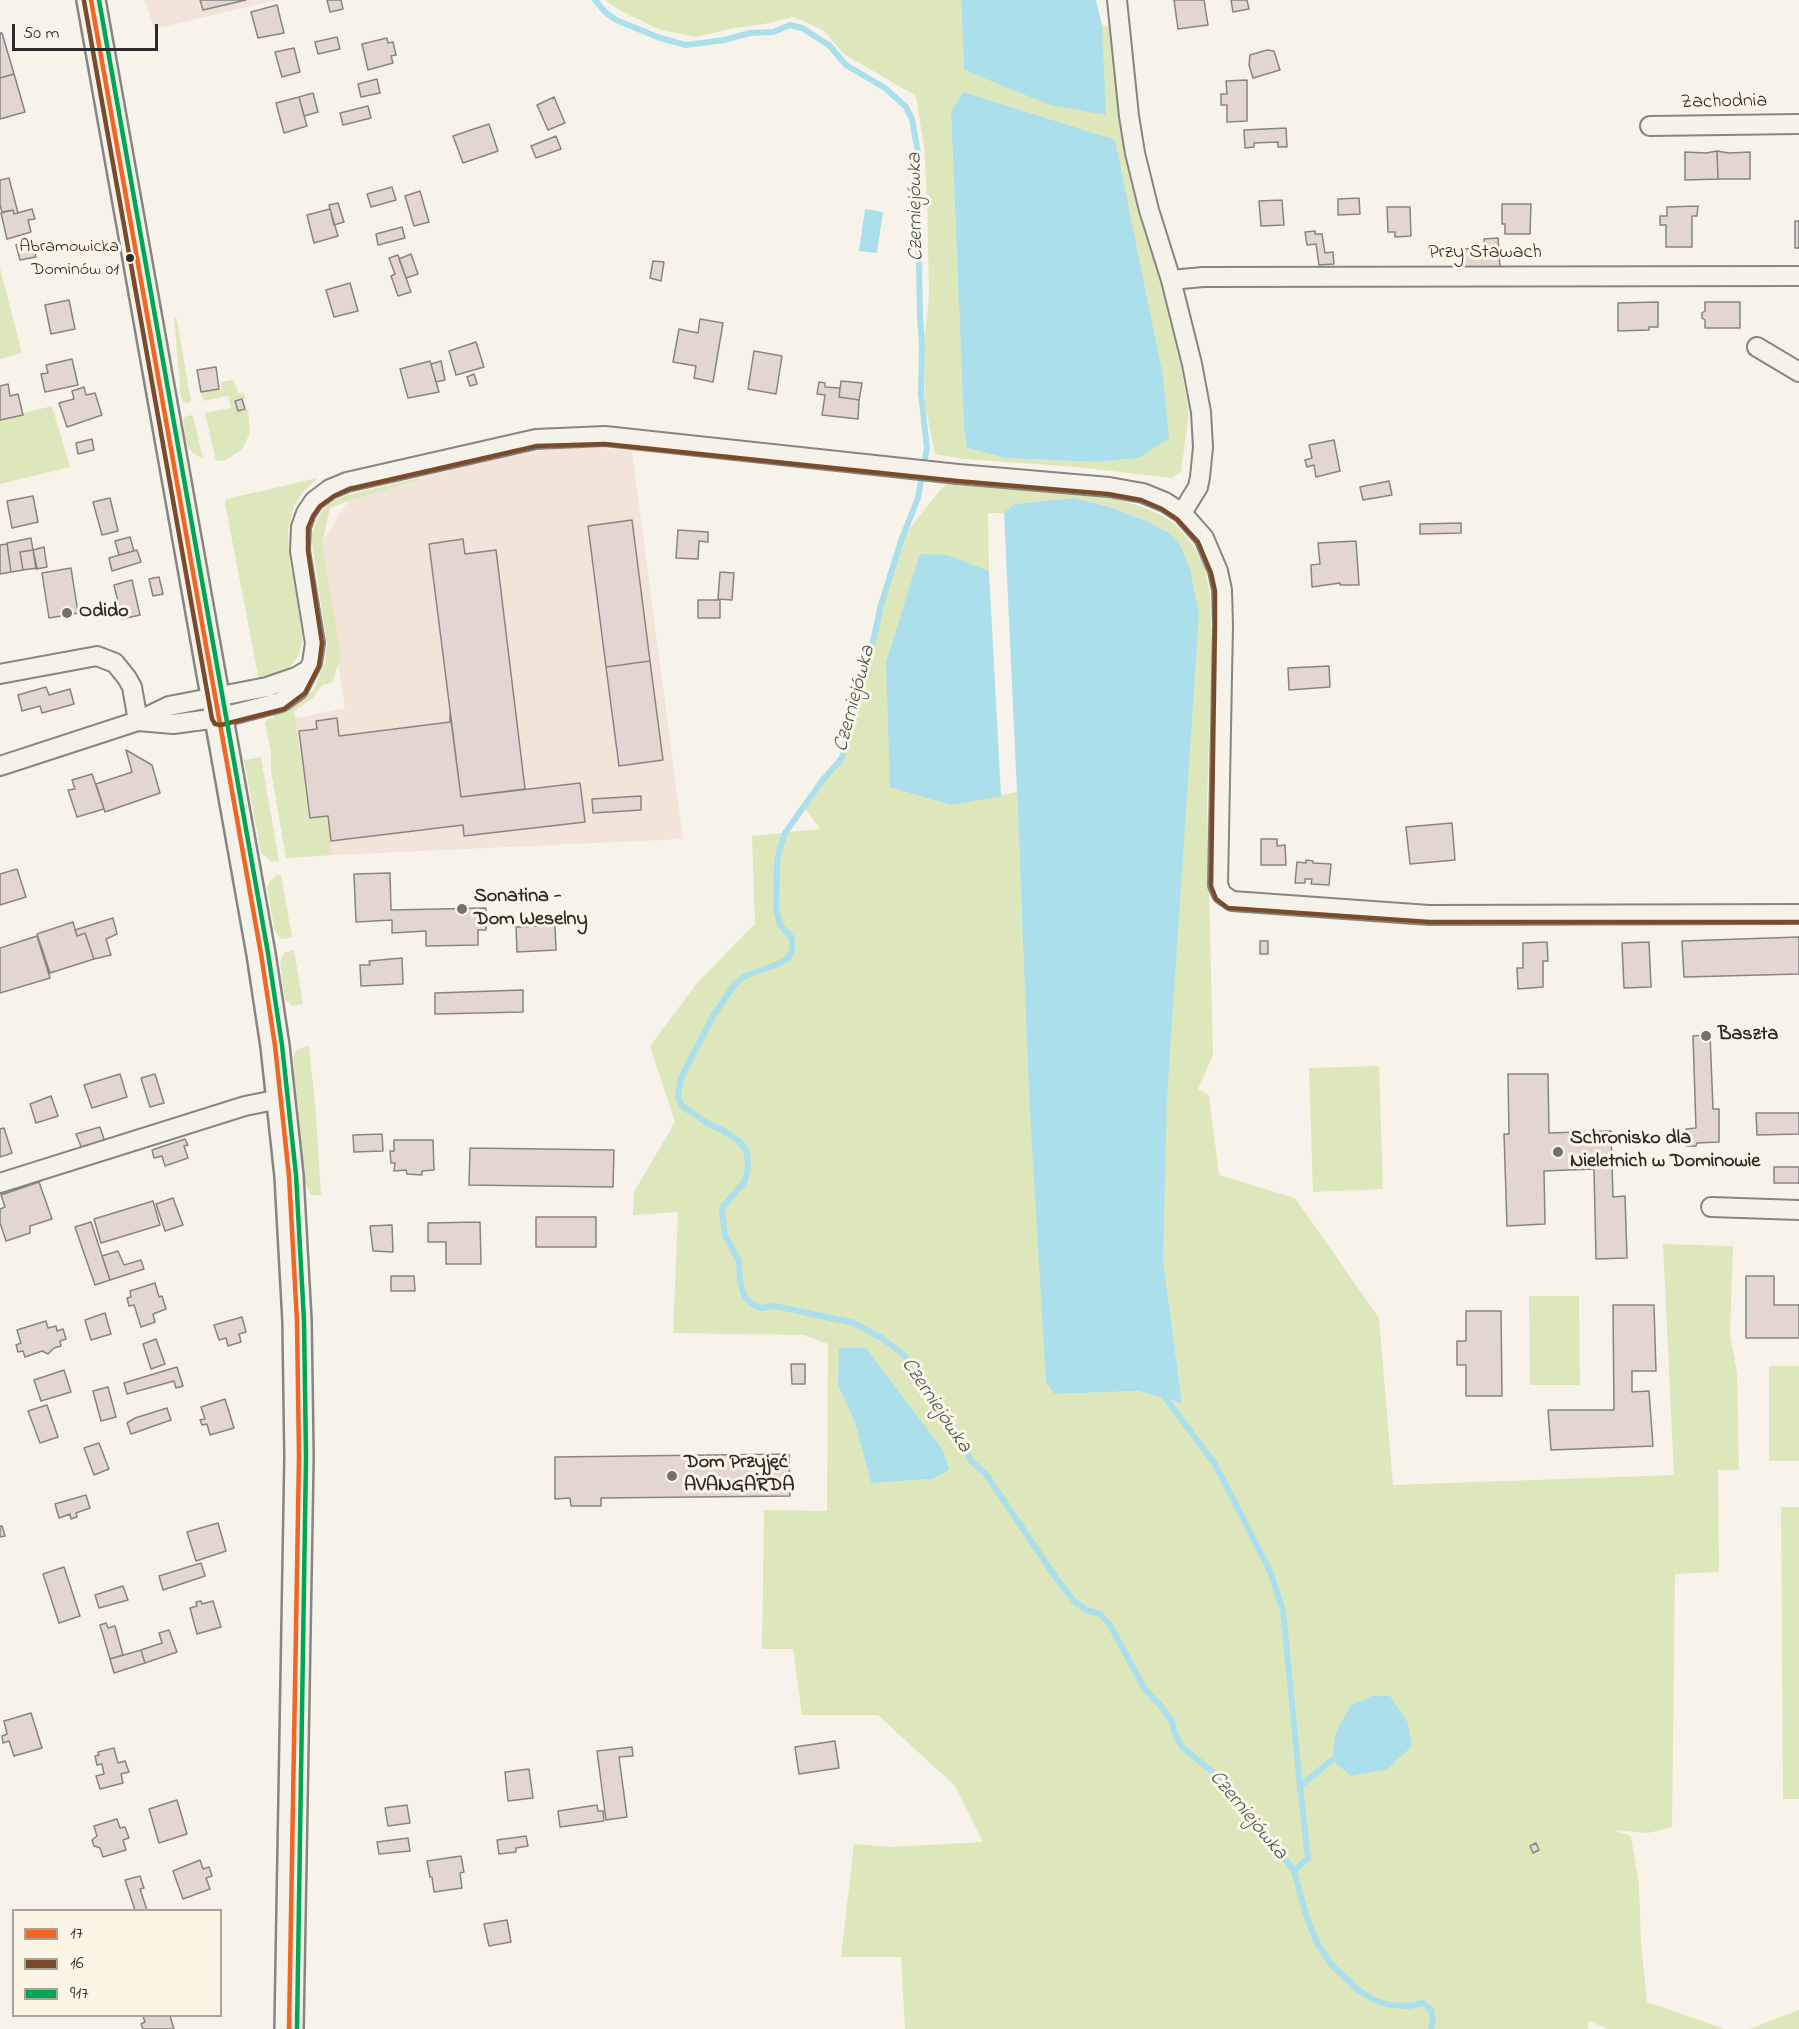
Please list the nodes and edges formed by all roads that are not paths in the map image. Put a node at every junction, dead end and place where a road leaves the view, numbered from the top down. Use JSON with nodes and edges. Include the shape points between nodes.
{"nodes":[{"id":1,"x":91,"y":0,"type":"edge"},
{"id":2,"x":1117,"y":0,"type":"edge"},
{"id":3,"x":1799,"y":124,"type":"edge"},
{"id":4,"x":1650,"y":126,"type":"dead end"},
{"id":5,"x":1799,"y":276,"type":"edge"},
{"id":6,"x":1170,"y":280,"type":"junction"},
{"id":7,"x":1757,"y":347,"type":"dead end"},
{"id":8,"x":1799,"y":372,"type":"edge"},
{"id":9,"x":1182,"y":513,"type":"junction"},
{"id":10,"x":0,"y":674,"type":"edge"},
{"id":11,"x":217,"y":707,"type":"junction"},
{"id":12,"x":138,"y":720,"type":"junction"},
{"id":13,"x":0,"y":766,"type":"edge"},
{"id":14,"x":1799,"y":914,"type":"edge"},
{"id":15,"x":280,"y":1099,"type":"junction"},
{"id":16,"x":0,"y":1183,"type":"edge"},
{"id":17,"x":1711,"y":1207,"type":"dead end"},
{"id":18,"x":1799,"y":1210,"type":"edge"},
{"id":19,"x":289,"y":2029,"type":"edge"}],
"edges":[{"from":1,"to":11,"type":"main road"},
{"from":2,"to":6,"type":"street","via":[[1135,153]]},
{"from":3,"to":4,"type":"street","name":"Zachodnia"},
{"from":5,"to":6,"type":"street","name":"Przy Stawach"},
{"from":6,"to":9,"type":"street","via":[[1203,427],[1198,487]]},
{"from":7,"to":8,"type":"street"},
{"from":9,"to":11,"type":"street","via":[[1155,498],[1126,489],[606,436],[536,439],[338,485],[314,501],[301,527],[300,550],[315,634],[314,656],[308,670]]},
{"from":9,"to":14,"type":"street","via":[[1210,549],[1222,590],[1218,875],[1220,890],[1228,899],[1239,903],[1429,915]]},
{"from":10,"to":12,"type":"street","via":[[97,656],[115,663],[127,678]]},
{"from":11,"to":12,"type":"street","via":[[169,706]]},
{"from":11,"to":15,"type":"main road","via":[[265,977]]},
{"from":12,"to":13,"type":"street"},
{"from":15,"to":16,"type":"street","via":[[245,1106]]},
{"from":15,"to":19,"type":"main road","via":[[295,1277],[299,1457]]},
{"from":17,"to":18,"type":"street"}]}
